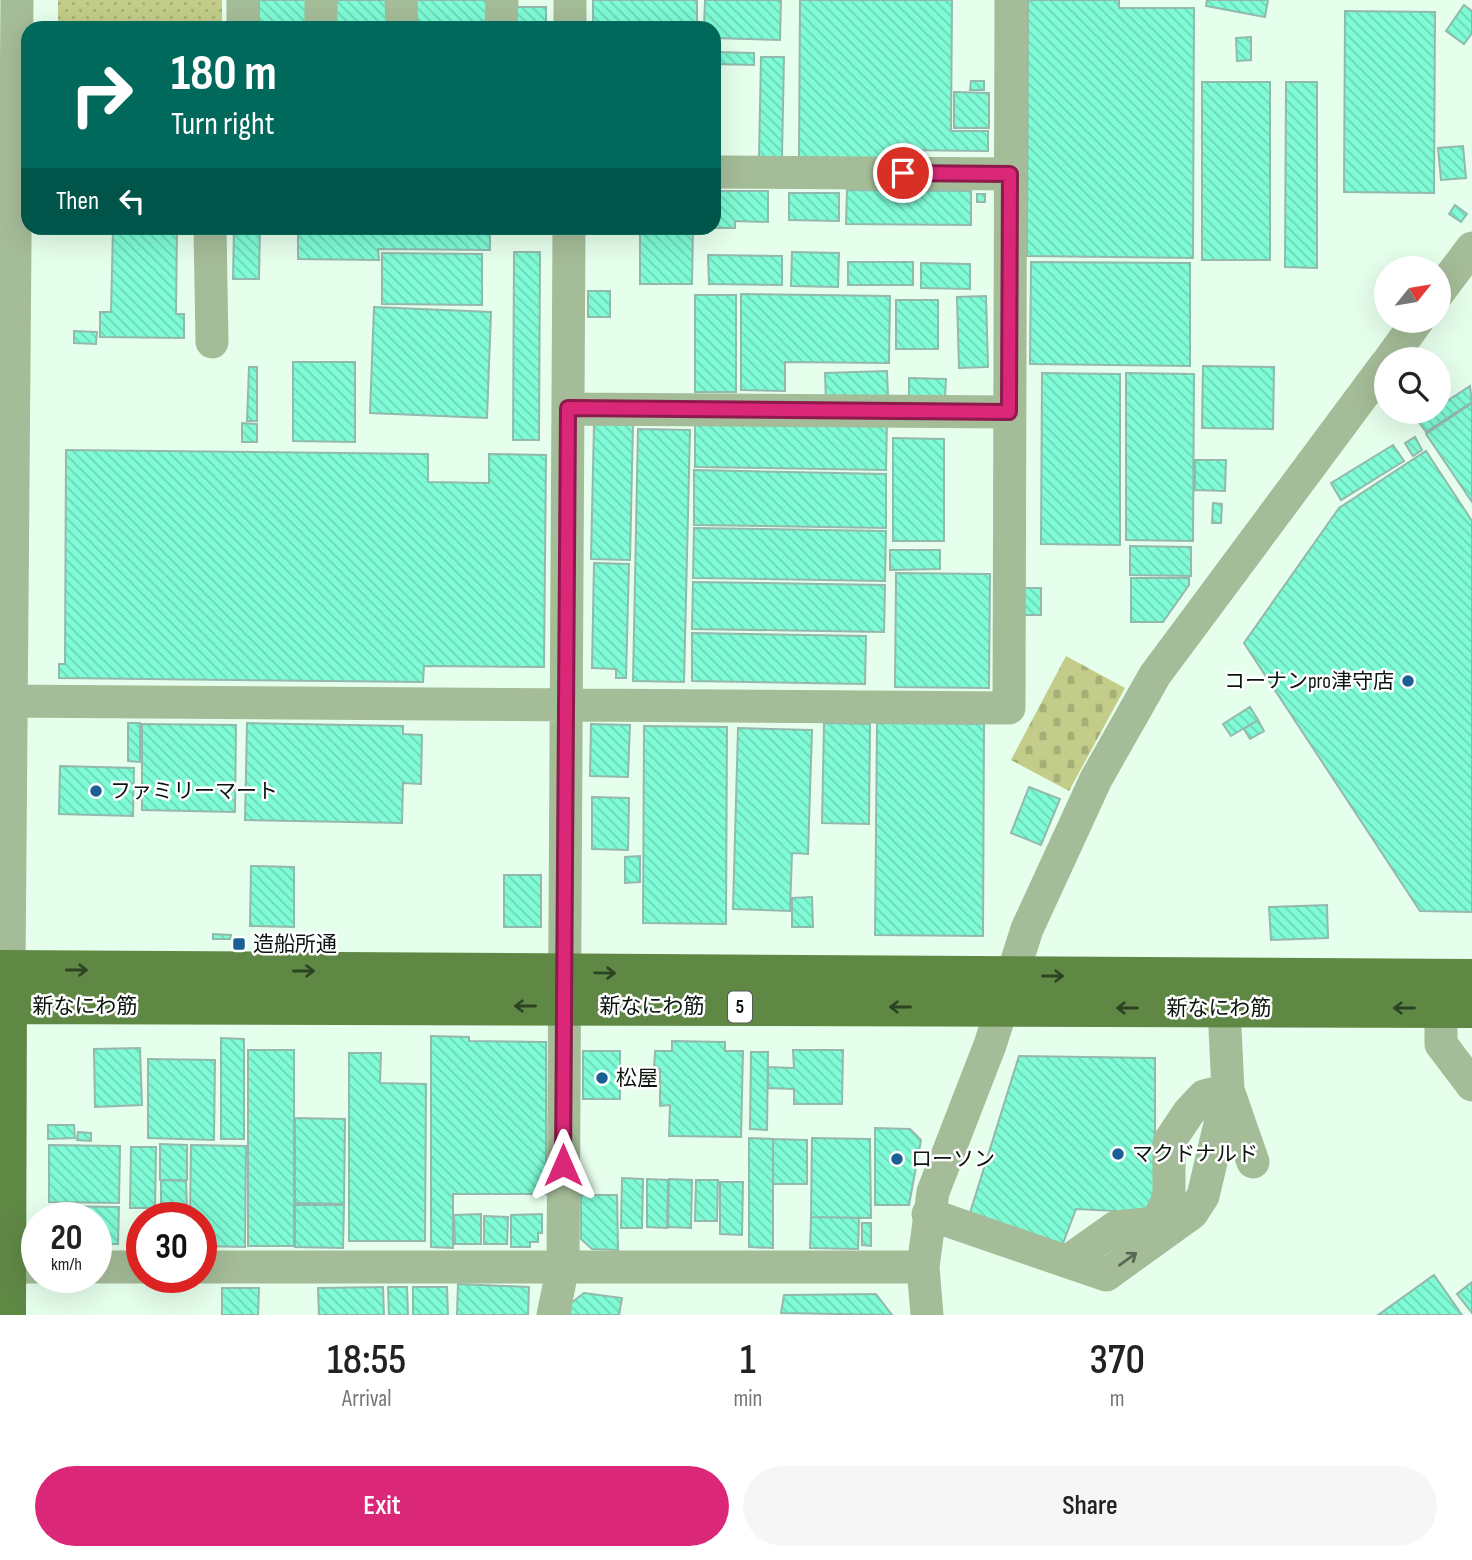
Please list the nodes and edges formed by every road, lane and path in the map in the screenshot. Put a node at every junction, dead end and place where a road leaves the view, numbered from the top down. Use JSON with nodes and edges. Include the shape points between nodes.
{"nodes":[{"id":1,"x":17,"y":0,"type":"edge"},
{"id":2,"x":243,"y":0,"type":"edge"},
{"id":3,"x":321,"y":0,"type":"edge"},
{"id":4,"x":401,"y":0,"type":"edge"},
{"id":5,"x":502,"y":0,"type":"edge"},
{"id":6,"x":570,"y":0,"type":"edge"},
{"id":7,"x":1011,"y":0,"type":"edge"},
{"id":8,"x":243,"y":21,"type":"edge"},
{"id":9,"x":321,"y":21,"type":"edge"},
{"id":10,"x":402,"y":21,"type":"edge"},
{"id":11,"x":501,"y":21,"type":"edge"},
{"id":12,"x":570,"y":21,"type":"edge"},
{"id":13,"x":21,"y":84,"type":"edge"},
{"id":14,"x":21,"y":108,"type":"edge"},
{"id":15,"x":9,"y":146,"type":"edge"},
{"id":16,"x":721,"y":172,"type":"edge"},
{"id":17,"x":1010,"y":174,"type":"junction"},
{"id":18,"x":210,"y":235,"type":"edge"},
{"id":19,"x":569,"y":235,"type":"edge"},
{"id":20,"x":1472,"y":248,"type":"edge"},
{"id":21,"x":1451,"y":276,"type":"edge"},
{"id":22,"x":212,"y":341,"type":"dead end"},
{"id":23,"x":1374,"y":380,"type":"edge"},
{"id":24,"x":568,"y":408,"type":"junction"},
{"id":25,"x":1009,"y":412,"type":"junction"},
{"id":26,"x":6,"y":701,"type":"edge"},
{"id":27,"x":566,"y":705,"type":"junction"},
{"id":28,"x":4,"y":987,"type":"edge"},
{"id":29,"x":563,"y":990,"type":"junction"},
{"id":30,"x":1006,"y":991,"type":"junction"},
{"id":31,"x":1456,"y":993,"type":"edge"},
{"id":32,"x":1224,"y":1009,"type":"junction"},
{"id":33,"x":1472,"y":1086,"type":"edge"},
{"id":34,"x":1228,"y":1090,"type":"junction"},
{"id":35,"x":1253,"y":1161,"type":"dead end"},
{"id":36,"x":928,"y":1214,"type":"junction"},
{"id":37,"x":1068,"y":1261,"type":"junction"},
{"id":38,"x":563,"y":1266,"type":"junction"},
{"id":39,"x":15,"y":1267,"type":"edge"},
{"id":40,"x":217,"y":1267,"type":"edge"},
{"id":41,"x":923,"y":1267,"type":"junction"},
{"id":42,"x":6,"y":1315,"type":"edge"},
{"id":43,"x":553,"y":1315,"type":"edge"},
{"id":44,"x":927,"y":1315,"type":"edge"}],
"edges":[{"from":1,"to":13,"type":"street"},
{"from":2,"to":8,"type":"street"},
{"from":3,"to":9,"type":"street"},
{"from":4,"to":10,"type":"street"},
{"from":5,"to":11,"type":"street"},
{"from":6,"to":12,"type":"street"},
{"from":7,"to":17,"type":"street"},
{"from":14,"to":15,"type":"street"},
{"from":15,"to":26,"type":"street"},
{"from":16,"to":17,"type":"street"},
{"from":17,"to":25,"type":"street"},
{"from":18,"to":22,"type":"street"},
{"from":19,"to":24,"type":"street"},
{"from":20,"to":21,"type":"street"},
{"from":23,"to":30,"type":"street","via":[[1155,675],[1096,779],[1027,929]]},
{"from":24,"to":25,"type":"street"},
{"from":24,"to":27,"type":"street"},
{"from":25,"to":27,"type":"street","via":[[1009,708]]},
{"from":26,"to":27,"type":"street"},
{"from":26,"to":28,"type":"street"},
{"from":27,"to":29,"type":"street"},
{"from":28,"to":29,"type":"main road","name":"新なにわ筋","number":"5"},
{"from":28,"to":39,"type":"main road"},
{"from":29,"to":30,"type":"main road","name":"新なにわ筋","number":"5"},
{"from":29,"to":38,"type":"street"},
{"from":30,"to":31,"type":"main road","name":"新なにわ筋","number":"5","one_way":true},
{"from":32,"to":30,"type":"main road","name":"新なにわ筋","number":"5","one_way":true},
{"from":30,"to":36,"type":"street"},
{"from":31,"to":32,"type":"main road","name":"新なにわ筋","number":"5","one_way":true},
{"from":31,"to":33,"type":"street","via":[[1441,1044]]},
{"from":32,"to":34,"type":"street"},
{"from":34,"to":35,"type":"street"},
{"from":34,"to":37,"type":"street","via":[[1204,1096],[1169,1142],[1169,1198],[1157,1223],[1116,1227]]},
{"from":37,"to":34,"type":"street","one_way":true,"via":[[1106,1275],[1192,1213],[1203,1196]]},
{"from":36,"to":37,"type":"street"},
{"from":36,"to":41,"type":"street"},
{"from":38,"to":40,"type":"street"},
{"from":38,"to":41,"type":"street"},
{"from":38,"to":43,"type":"street"},
{"from":39,"to":42,"type":"main road"},
{"from":41,"to":44,"type":"street"}]}
